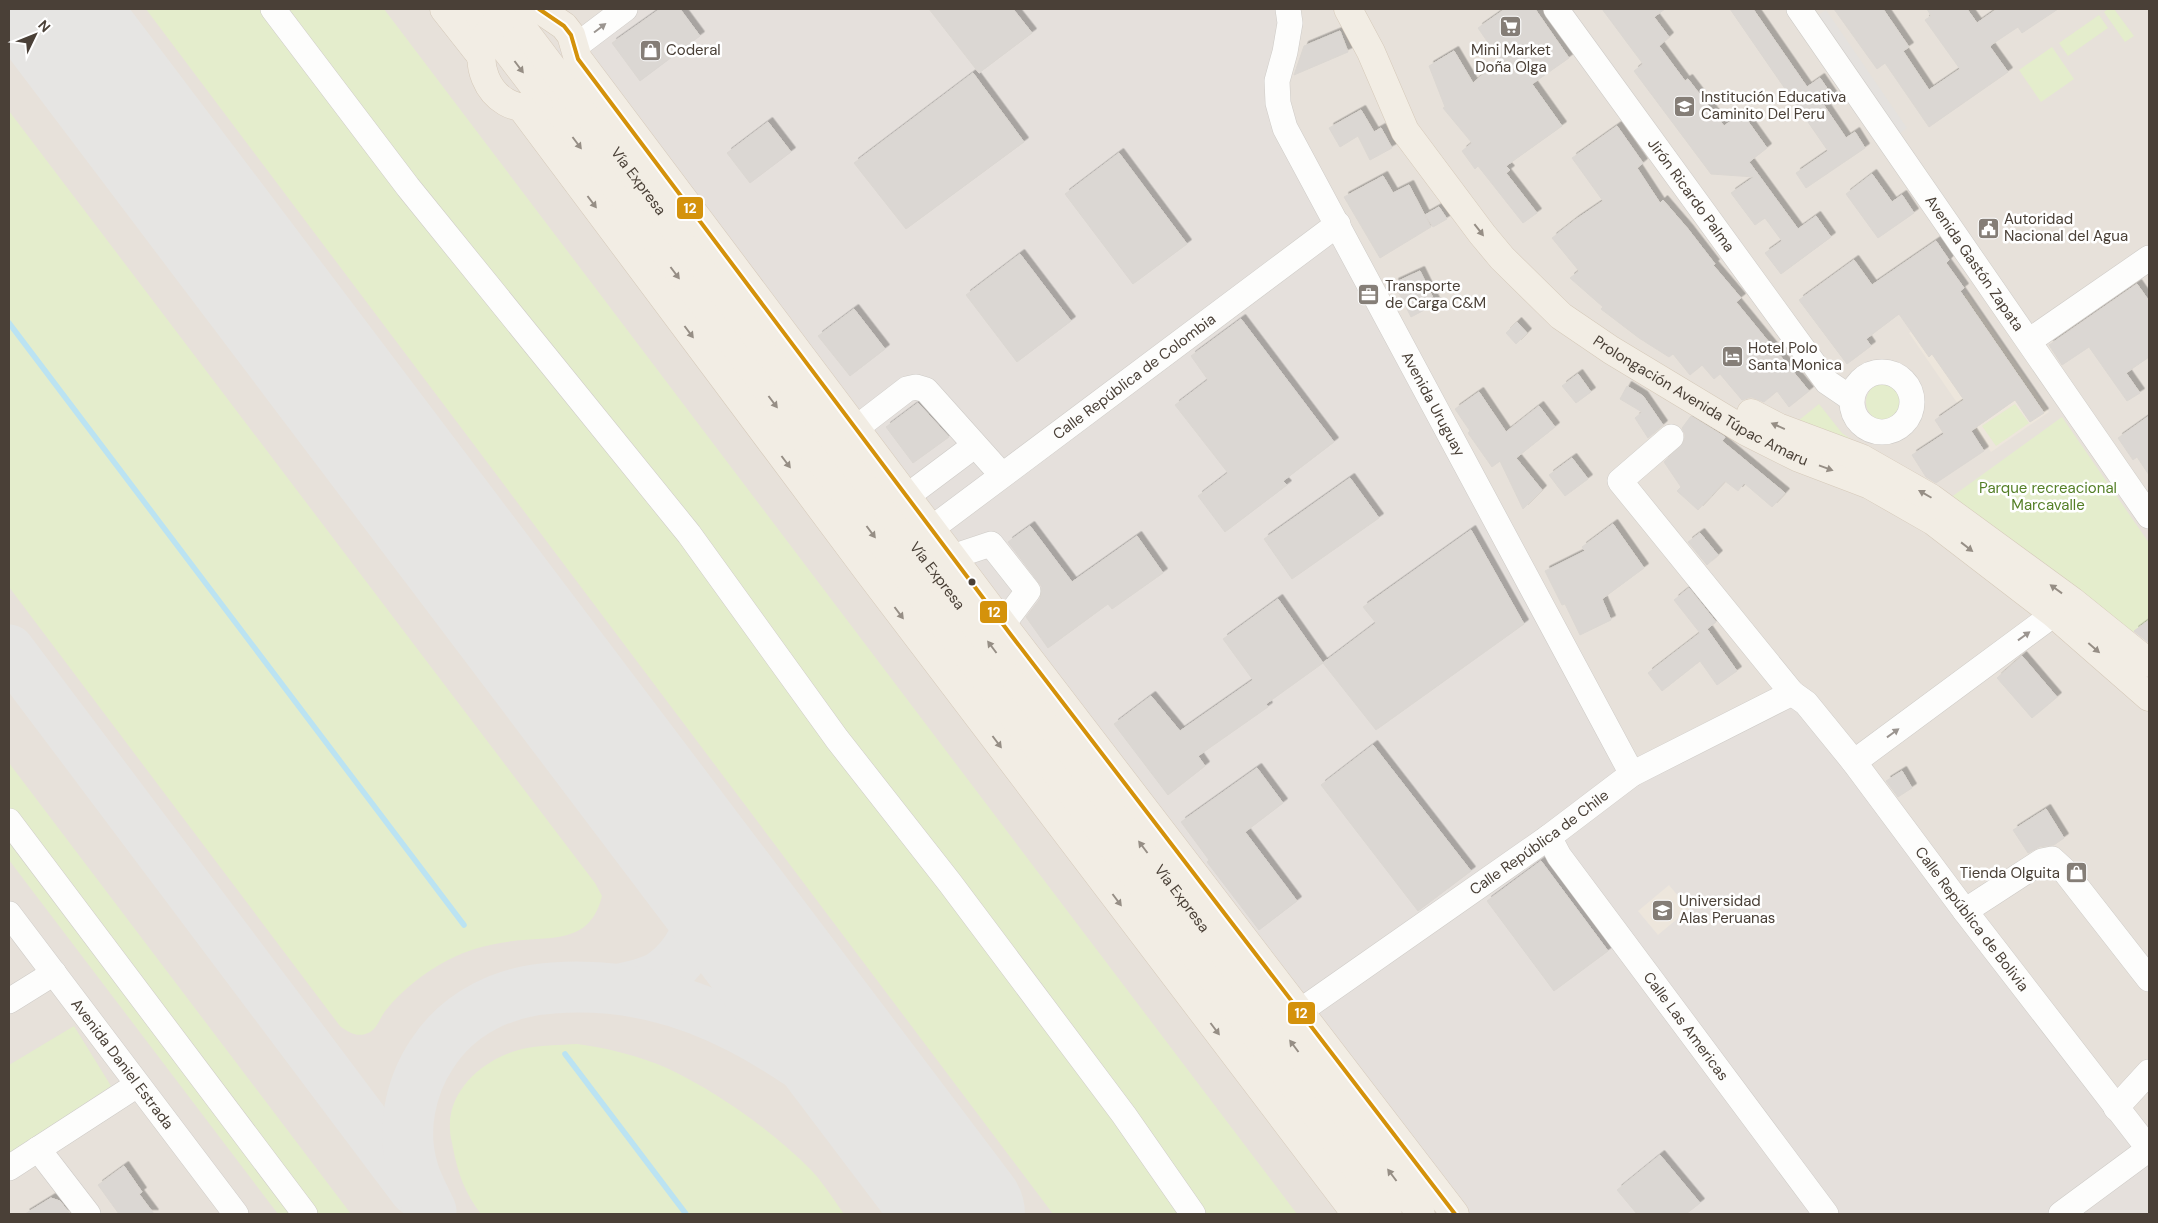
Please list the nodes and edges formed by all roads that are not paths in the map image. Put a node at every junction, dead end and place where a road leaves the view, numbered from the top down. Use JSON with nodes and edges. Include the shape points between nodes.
{"nodes":[{"id":1,"x":273,"y":9,"type":"edge"},
{"id":2,"x":444,"y":9,"type":"edge"},
{"id":3,"x":625,"y":9,"type":"edge"},
{"id":4,"x":1348,"y":9,"type":"edge"},
{"id":5,"x":1368,"y":9,"type":"edge"},
{"id":6,"x":1556,"y":9,"type":"edge"},
{"id":7,"x":1799,"y":9,"type":"edge"},
{"id":8,"x":550,"y":12,"type":"edge"},
{"id":9,"x":497,"y":15,"type":"edge"},
{"id":10,"x":1289,"y":16,"type":"edge"},
{"id":11,"x":577,"y":52,"type":"junction"},
{"id":12,"x":481,"y":56,"type":"junction"},
{"id":13,"x":558,"y":96,"type":"junction"},
{"id":14,"x":521,"y":107,"type":"junction"},
{"id":15,"x":1338,"y":224,"type":"junction"},
{"id":16,"x":2149,"y":258,"type":"edge"},
{"id":17,"x":2029,"y":341,"type":"junction"},
{"id":18,"x":1852,"y":399,"type":"dead end"},
{"id":19,"x":1670,"y":437,"type":"dead end"},
{"id":20,"x":835,"y":443,"type":"junction"},
{"id":21,"x":974,"y":446,"type":"junction"},
{"id":22,"x":1002,"y":476,"type":"junction"},
{"id":23,"x":906,"y":497,"type":"junction"},
{"id":24,"x":2149,"y":516,"type":"edge"},
{"id":25,"x":830,"y":521,"type":"junction"},
{"id":26,"x":931,"y":529,"type":"junction"},
{"id":27,"x":952,"y":557,"type":"junction"},
{"id":28,"x":2054,"y":614,"type":"junction"},
{"id":29,"x":1007,"y":630,"type":"junction"},
{"id":30,"x":2149,"y":663,"type":"edge"},
{"id":31,"x":951,"y":681,"type":"junction"},
{"id":32,"x":1792,"y":693,"type":"junction"},
{"id":33,"x":2149,"y":697,"type":"edge"},
{"id":34,"x":1033,"y":702,"type":"junction"},
{"id":35,"x":1014,"y":720,"type":"junction"},
{"id":36,"x":1854,"y":762,"type":"junction"},
{"id":37,"x":1632,"y":774,"type":"junction"},
{"id":38,"x":9,"y":821,"type":"edge"},
{"id":39,"x":1549,"y":837,"type":"junction"},
{"id":40,"x":1965,"y":912,"type":"junction"},
{"id":41,"x":9,"y":914,"type":"edge"},
{"id":42,"x":54,"y":972,"type":"junction"},
{"id":43,"x":2149,"y":978,"type":"edge"},
{"id":44,"x":9,"y":1001,"type":"edge"},
{"id":45,"x":1299,"y":1012,"type":"junction"},
{"id":46,"x":2149,"y":1072,"type":"edge"},
{"id":47,"x":137,"y":1084,"type":"junction"},
{"id":48,"x":2116,"y":1108,"type":"junction"},
{"id":49,"x":38,"y":1149,"type":"junction"},
{"id":50,"x":2149,"y":1149,"type":"edge"},
{"id":51,"x":9,"y":1168,"type":"edge"},
{"id":52,"x":88,"y":1214,"type":"edge"},
{"id":53,"x":236,"y":1214,"type":"edge"},
{"id":54,"x":305,"y":1214,"type":"edge"},
{"id":55,"x":1192,"y":1214,"type":"edge"},
{"id":56,"x":1356,"y":1214,"type":"edge"},
{"id":57,"x":1388,"y":1214,"type":"edge"},
{"id":58,"x":1421,"y":1214,"type":"edge"},
{"id":59,"x":1455,"y":1214,"type":"edge"},
{"id":60,"x":1826,"y":1214,"type":"edge"},
{"id":61,"x":2061,"y":1214,"type":"edge"}],
"edges":[{"from":1,"to":55,"type":"street","via":[[408,188],[689,534],[837,739],[1124,1115]]},
{"from":2,"to":12,"type":"main road"},
{"from":11,"to":3,"type":"street","one_way":true},
{"from":4,"to":28,"type":"main road","name":"Prolongación Avenida Túpac Amaru","one_way":true,"via":[[1371,52],[1405,131],[1502,258],[1561,316],[1747,432],[1799,458],[1870,485],[1934,521]]},
{"from":30,"to":5,"type":"main road","name":"Prolongación Avenida Túpac Amaru","one_way":true,"via":[[2072,601],[1932,498],[1861,458],[1778,427],[1606,331],[1518,248],[1446,165],[1409,104],[1385,42]]},
{"from":6,"to":18,"type":"street","name":"Jirón Ricardo Palma","via":[[1826,382]]},
{"from":7,"to":17,"type":"street","name":"Avenida Gastón Zapata"},
{"from":8,"to":9,"type":"main road"},
{"from":8,"to":11,"type":"main road","name":"Vía Expresa","via":[[571,35]]},
{"from":9,"to":12,"type":"main road"},
{"from":9,"to":13,"type":"main road","name":"Vía Expresa"},
{"from":10,"to":15,"type":"street","name":"Avenida Uruguay","via":[[1286,52],[1277,81],[1278,103],[1285,128]]},
{"from":11,"to":13,"type":"main road","via":[[574,79]]},
{"from":11,"to":20,"type":"main road","name":"Vía Expresa"},
{"from":12,"to":14,"type":"main road","via":[[487,83],[507,102]]},
{"from":13,"to":14,"type":"main road","via":[[534,108]]},
{"from":13,"to":20,"type":"main road","name":"Vía Expresa"},
{"from":14,"to":25,"type":"main road","one_way":true},
{"from":15,"to":22,"type":"street","name":"Calle República de Colombia"},
{"from":15,"to":37,"type":"street","name":"Avenida Uruguay"},
{"from":16,"to":17,"type":"street"},
{"from":17,"to":24,"type":"street","name":"Avenida Gastón Zapata"},
{"from":19,"to":32,"type":"street","name":"Calle República de Bolivia","via":[[1620,480]]},
{"from":20,"to":21,"type":"street","via":[[907,389],[916,387],[926,390]]},
{"from":20,"to":23,"type":"main road","name":"Vía Expresa","via":[[890,475]]},
{"from":20,"to":25,"type":"main road"},
{"from":34,"to":20,"type":"main road","name":"Vía Expresa","one_way":true},
{"from":20,"to":35,"type":"main road","name":"Vía Expresa","one_way":true},
{"from":21,"to":22,"type":"street"},
{"from":21,"to":23,"type":"street"},
{"from":22,"to":26,"type":"street","name":"Calle República de Colombia"},
{"from":23,"to":26,"type":"main road","name":"Vía Expresa"},
{"from":25,"to":31,"type":"main road","one_way":true},
{"from":26,"to":27,"type":"main road","name":"Vía Expresa"},
{"from":27,"to":29,"type":"main road","name":"Vía Expresa"},
{"from":27,"to":29,"type":"street","via":[[991,544],[1028,591]]},
{"from":28,"to":33,"type":"main road","name":"Prolongación Avenida Túpac Amaru","one_way":true},
{"from":36,"to":28,"type":"street","one_way":true},
{"from":29,"to":34,"type":"main road"},
{"from":29,"to":45,"type":"main road","name":"Vía Expresa"},
{"from":31,"to":35,"type":"main road"},
{"from":31,"to":56,"type":"main road","one_way":true},
{"from":32,"to":36,"type":"street","name":"Calle República de Bolivia","via":[[1806,702]]},
{"from":32,"to":37,"type":"street","name":"Calle República de Chile"},
{"from":58,"to":34,"type":"main road","name":"Vía Expresa","one_way":true},
{"from":35,"to":57,"type":"main road","name":"Vía Expresa"},
{"from":36,"to":40,"type":"street","name":"Calle República de Bolivia"},
{"from":37,"to":39,"type":"street","name":"Calle República de Chile"},
{"from":38,"to":54,"type":"street"},
{"from":39,"to":45,"type":"street","name":"Calle República de Chile"},
{"from":39,"to":60,"type":"street","name":"Calle Las Americas","via":[[1558,856]]},
{"from":40,"to":43,"type":"street","via":[[2042,861],[2052,859]]},
{"from":40,"to":48,"type":"street","name":"Calle República de Bolivia"},
{"from":41,"to":42,"type":"street","name":"Avenida Daniel Estrada"},
{"from":42,"to":44,"type":"street"},
{"from":42,"to":47,"type":"street","name":"Avenida Daniel Estrada"},
{"from":45,"to":59,"type":"main road","name":"Vía Expresa"},
{"from":46,"to":48,"type":"street"},
{"from":47,"to":49,"type":"street"},
{"from":47,"to":53,"type":"street","name":"Avenida Daniel Estrada"},
{"from":48,"to":50,"type":"street","name":"Calle República de Bolivia"},
{"from":49,"to":51,"type":"street"},
{"from":49,"to":52,"type":"street"},
{"from":50,"to":61,"type":"street"}]}
